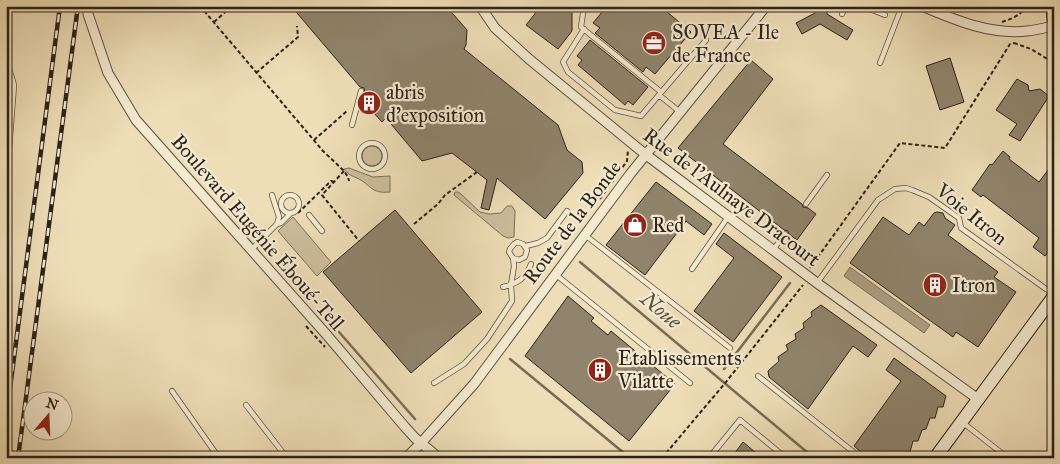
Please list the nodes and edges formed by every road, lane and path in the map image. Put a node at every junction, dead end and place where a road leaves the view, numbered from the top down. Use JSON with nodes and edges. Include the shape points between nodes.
{"nodes":[{"id":1,"x":88,"y":6,"type":"edge"},
{"id":2,"x":200,"y":6,"type":"edge"},
{"id":3,"x":232,"y":6,"type":"edge"},
{"id":4,"x":480,"y":6,"type":"edge"},
{"id":5,"x":584,"y":6,"type":"edge"},
{"id":6,"x":766,"y":6,"type":"edge"},
{"id":7,"x":846,"y":6,"type":"edge"},
{"id":8,"x":862,"y":6,"type":"edge"},
{"id":9,"x":902,"y":6,"type":"edge"},
{"id":10,"x":922,"y":6,"type":"edge"},
{"id":11,"x":1026,"y":6,"type":"edge"},
{"id":12,"x":1052,"y":6,"type":"edge"},
{"id":13,"x":842,"y":14,"type":"dead end"},
{"id":14,"x":885,"y":15,"type":"dead end"},
{"id":15,"x":1054,"y":21,"type":"edge"},
{"id":16,"x":214,"y":22,"type":"junction"},
{"id":17,"x":297,"y":26,"type":"dead end"},
{"id":18,"x":1054,"y":26,"type":"edge"},
{"id":19,"x":997,"y":27,"type":"junction"},
{"id":20,"x":584,"y":29,"type":"junction"},
{"id":21,"x":706,"y":40,"type":"dead end"},
{"id":22,"x":6,"y":58,"type":"edge"},
{"id":23,"x":1054,"y":63,"type":"edge"},
{"id":24,"x":880,"y":64,"type":"dead end"},
{"id":25,"x":256,"y":73,"type":"junction"},
{"id":26,"x":361,"y":91,"type":"dead end"},
{"id":27,"x":660,"y":93,"type":"junction"},
{"id":28,"x":355,"y":112,"type":"junction"},
{"id":29,"x":373,"y":112,"type":"dead end"},
{"id":30,"x":680,"y":112,"type":"junction"},
{"id":31,"x":352,"y":125,"type":"dead end"},
{"id":32,"x":314,"y":140,"type":"junction"},
{"id":33,"x":632,"y":143,"type":"junction"},
{"id":34,"x":379,"y":145,"type":"joint"},
{"id":35,"x":646,"y":154,"type":"junction"},
{"id":36,"x":344,"y":171,"type":"junction"},
{"id":37,"x":477,"y":172,"type":"dead end"},
{"id":38,"x":827,"y":175,"type":"dead end"},
{"id":39,"x":348,"y":181,"type":"dead end"},
{"id":40,"x":334,"y":182,"type":"junction"},
{"id":41,"x":6,"y":190,"type":"edge"},
{"id":42,"x":272,"y":195,"type":"dead end"},
{"id":43,"x":599,"y":200,"type":"dead end"},
{"id":44,"x":806,"y":204,"type":"dead end"},
{"id":45,"x":567,"y":211,"type":"dead end"},
{"id":46,"x":294,"y":214,"type":"junction"},
{"id":47,"x":309,"y":215,"type":"dead end"},
{"id":48,"x":729,"y":217,"type":"junction"},
{"id":49,"x":277,"y":224,"type":"junction"},
{"id":50,"x":414,"y":224,"type":"dead end"},
{"id":51,"x":322,"y":231,"type":"dead end"},
{"id":52,"x":584,"y":234,"type":"junction"},
{"id":53,"x":785,"y":234,"type":"dead end"},
{"id":54,"x":359,"y":241,"type":"dead end"},
{"id":55,"x":526,"y":246,"type":"junction"},
{"id":56,"x":251,"y":250,"type":"junction"},
{"id":57,"x":773,"y":250,"type":"junction"},
{"id":58,"x":513,"y":258,"type":"junction"},
{"id":59,"x":531,"y":264,"type":"dead end"},
{"id":60,"x":692,"y":269,"type":"dead end"},
{"id":61,"x":809,"y":270,"type":"dead end"},
{"id":62,"x":555,"y":274,"type":"junction"},
{"id":63,"x":805,"y":283,"type":"dead end"},
{"id":64,"x":817,"y":283,"type":"junction"},
{"id":65,"x":511,"y":285,"type":"junction"},
{"id":66,"x":503,"y":287,"type":"dead end"},
{"id":67,"x":1054,"y":294,"type":"edge"},
{"id":68,"x":730,"y":348,"type":"dead end"},
{"id":69,"x":758,"y":376,"type":"dead end"},
{"id":70,"x":434,"y":383,"type":"dead end"},
{"id":71,"x":690,"y":383,"type":"dead end"},
{"id":72,"x":172,"y":391,"type":"dead end"},
{"id":73,"x":978,"y":399,"type":"junction"},
{"id":74,"x":246,"y":405,"type":"dead end"},
{"id":75,"x":961,"y":421,"type":"junction"},
{"id":76,"x":421,"y":443,"type":"junction"},
{"id":77,"x":219,"y":458,"type":"edge"},
{"id":78,"x":286,"y":458,"type":"edge"},
{"id":79,"x":406,"y":458,"type":"edge"},
{"id":80,"x":438,"y":458,"type":"edge"},
{"id":81,"x":662,"y":458,"type":"edge"},
{"id":82,"x":709,"y":458,"type":"edge"},
{"id":83,"x":786,"y":458,"type":"edge"},
{"id":84,"x":860,"y":458,"type":"edge"},
{"id":85,"x":935,"y":458,"type":"edge"},
{"id":86,"x":1008,"y":458,"type":"edge"}],
"edges":[{"from":1,"to":56,"type":"street","name":"Boulevard Eugénie Éboué-Tell","via":[[108,73],[136,120]]},
{"from":2,"to":16,"type":"path"},
{"from":3,"to":16,"type":"path"},
{"from":4,"to":33,"type":"street","name":"Rue de l'Aulnaye Dracourt","via":[[495,28],[529,59]]},
{"from":5,"to":20,"type":"lane","via":[[581,27]]},
{"from":6,"to":30,"type":"street","name":"Route de la Bonde"},
{"from":7,"to":13,"type":"lane"},
{"from":8,"to":14,"type":"lane"},
{"from":9,"to":24,"type":"lane"},
{"from":10,"to":19,"type":"street","via":[[974,26]]},
{"from":11,"to":19,"type":"path","via":[[1023,12]]},
{"from":12,"to":15,"type":"street"},
{"from":16,"to":25,"type":"path"},
{"from":17,"to":25,"type":"path","via":[[298,37]]},
{"from":18,"to":19,"type":"street","via":[[1026,31]]},
{"from":20,"to":27,"type":"lane"},
{"from":20,"to":27,"type":"lane","via":[[563,62],[568,72],[615,110],[640,116]]},
{"from":21,"to":27,"type":"lane"},
{"from":22,"to":41,"type":"lane","via":[[14,86]]},
{"from":23,"to":61,"type":"path","via":[[1031,49],[1010,44],[945,148],[900,143]]},
{"from":25,"to":32,"type":"path"},
{"from":26,"to":28,"type":"lane"},
{"from":27,"to":30,"type":"lane"},
{"from":28,"to":29,"type":"path"},
{"from":28,"to":31,"type":"lane"},
{"from":28,"to":32,"type":"path","via":[[347,111]]},
{"from":30,"to":35,"type":"street","name":"Route de la Bonde"},
{"from":32,"to":36,"type":"path"},
{"from":33,"to":35,"type":"street","name":"Rue de l'Aulnaye Dracourt"},
{"from":33,"to":43,"type":"path","via":[[627,161]]},
{"from":34,"to":34,"type":"lane","via":[[368,143],[362,148],[359,155],[365,167],[372,170],[382,166],[386,158]]},
{"from":35,"to":48,"type":"street","name":"Rue de l'Aulnaye Dracourt"},
{"from":35,"to":52,"type":"street","name":"Route de la Bonde"},
{"from":36,"to":39,"type":"path"},
{"from":36,"to":40,"type":"path"},
{"from":37,"to":50,"type":"path","via":[[445,195]]},
{"from":38,"to":44,"type":"lane"},
{"from":40,"to":46,"type":"path","via":[[331,181]]},
{"from":40,"to":54,"type":"path","via":[[322,195]]},
{"from":42,"to":49,"type":"lane","via":[[279,217]]},
{"from":45,"to":55,"type":"lane","via":[[547,238]]},
{"from":46,"to":46,"type":"lane","via":[[299,204],[296,198],[283,198],[281,205],[284,211]]},
{"from":46,"to":49,"type":"lane"},
{"from":47,"to":51,"type":"lane"},
{"from":48,"to":57,"type":"street","name":"Rue de l'Aulnaye Dracourt"},
{"from":48,"to":60,"type":"lane"},
{"from":49,"to":56,"type":"lane"},
{"from":52,"to":62,"type":"street","name":"Route de la Bonde"},
{"from":52,"to":68,"type":"lane"},
{"from":53,"to":57,"type":"lane"},
{"from":55,"to":58,"type":"lane","via":[[525,257]]},
{"from":55,"to":58,"type":"lane","via":[[517,242],[511,246]]},
{"from":56,"to":76,"type":"street","name":"Boulevard Eugénie Éboué-Tell"},
{"from":57,"to":64,"type":"street","name":"Rue de l'Aulnaye Dracourt"},
{"from":58,"to":65,"type":"lane"},
{"from":59,"to":65,"type":"lane","via":[[521,280]]},
{"from":62,"to":71,"type":"lane"},
{"from":62,"to":76,"type":"street","name":"Route de la Bonde","via":[[474,384]]},
{"from":63,"to":81,"type":"path"},
{"from":64,"to":67,"type":"lane","name":"Voie Itron","via":[[878,200],[895,189],[906,188],[929,197],[959,218],[961,228]]},
{"from":64,"to":73,"type":"street","name":"Rue de l'Aulnaye Dracourt"},
{"from":65,"to":66,"type":"lane"},
{"from":65,"to":70,"type":"lane","via":[[512,301],[487,338],[464,364]]},
{"from":67,"to":73,"type":"street"},
{"from":69,"to":84,"type":"lane"},
{"from":72,"to":77,"type":"lane"},
{"from":73,"to":75,"type":"street"},
{"from":74,"to":78,"type":"lane"},
{"from":75,"to":85,"type":"street"},
{"from":75,"to":86,"type":"lane"},
{"from":76,"to":79,"type":"street","name":"Route de la Bonde"},
{"from":76,"to":80,"type":"street","name":"Boulevard Eugénie Éboué-Tell"},
{"from":82,"to":83,"type":"lane","via":[[740,420]]}]}
